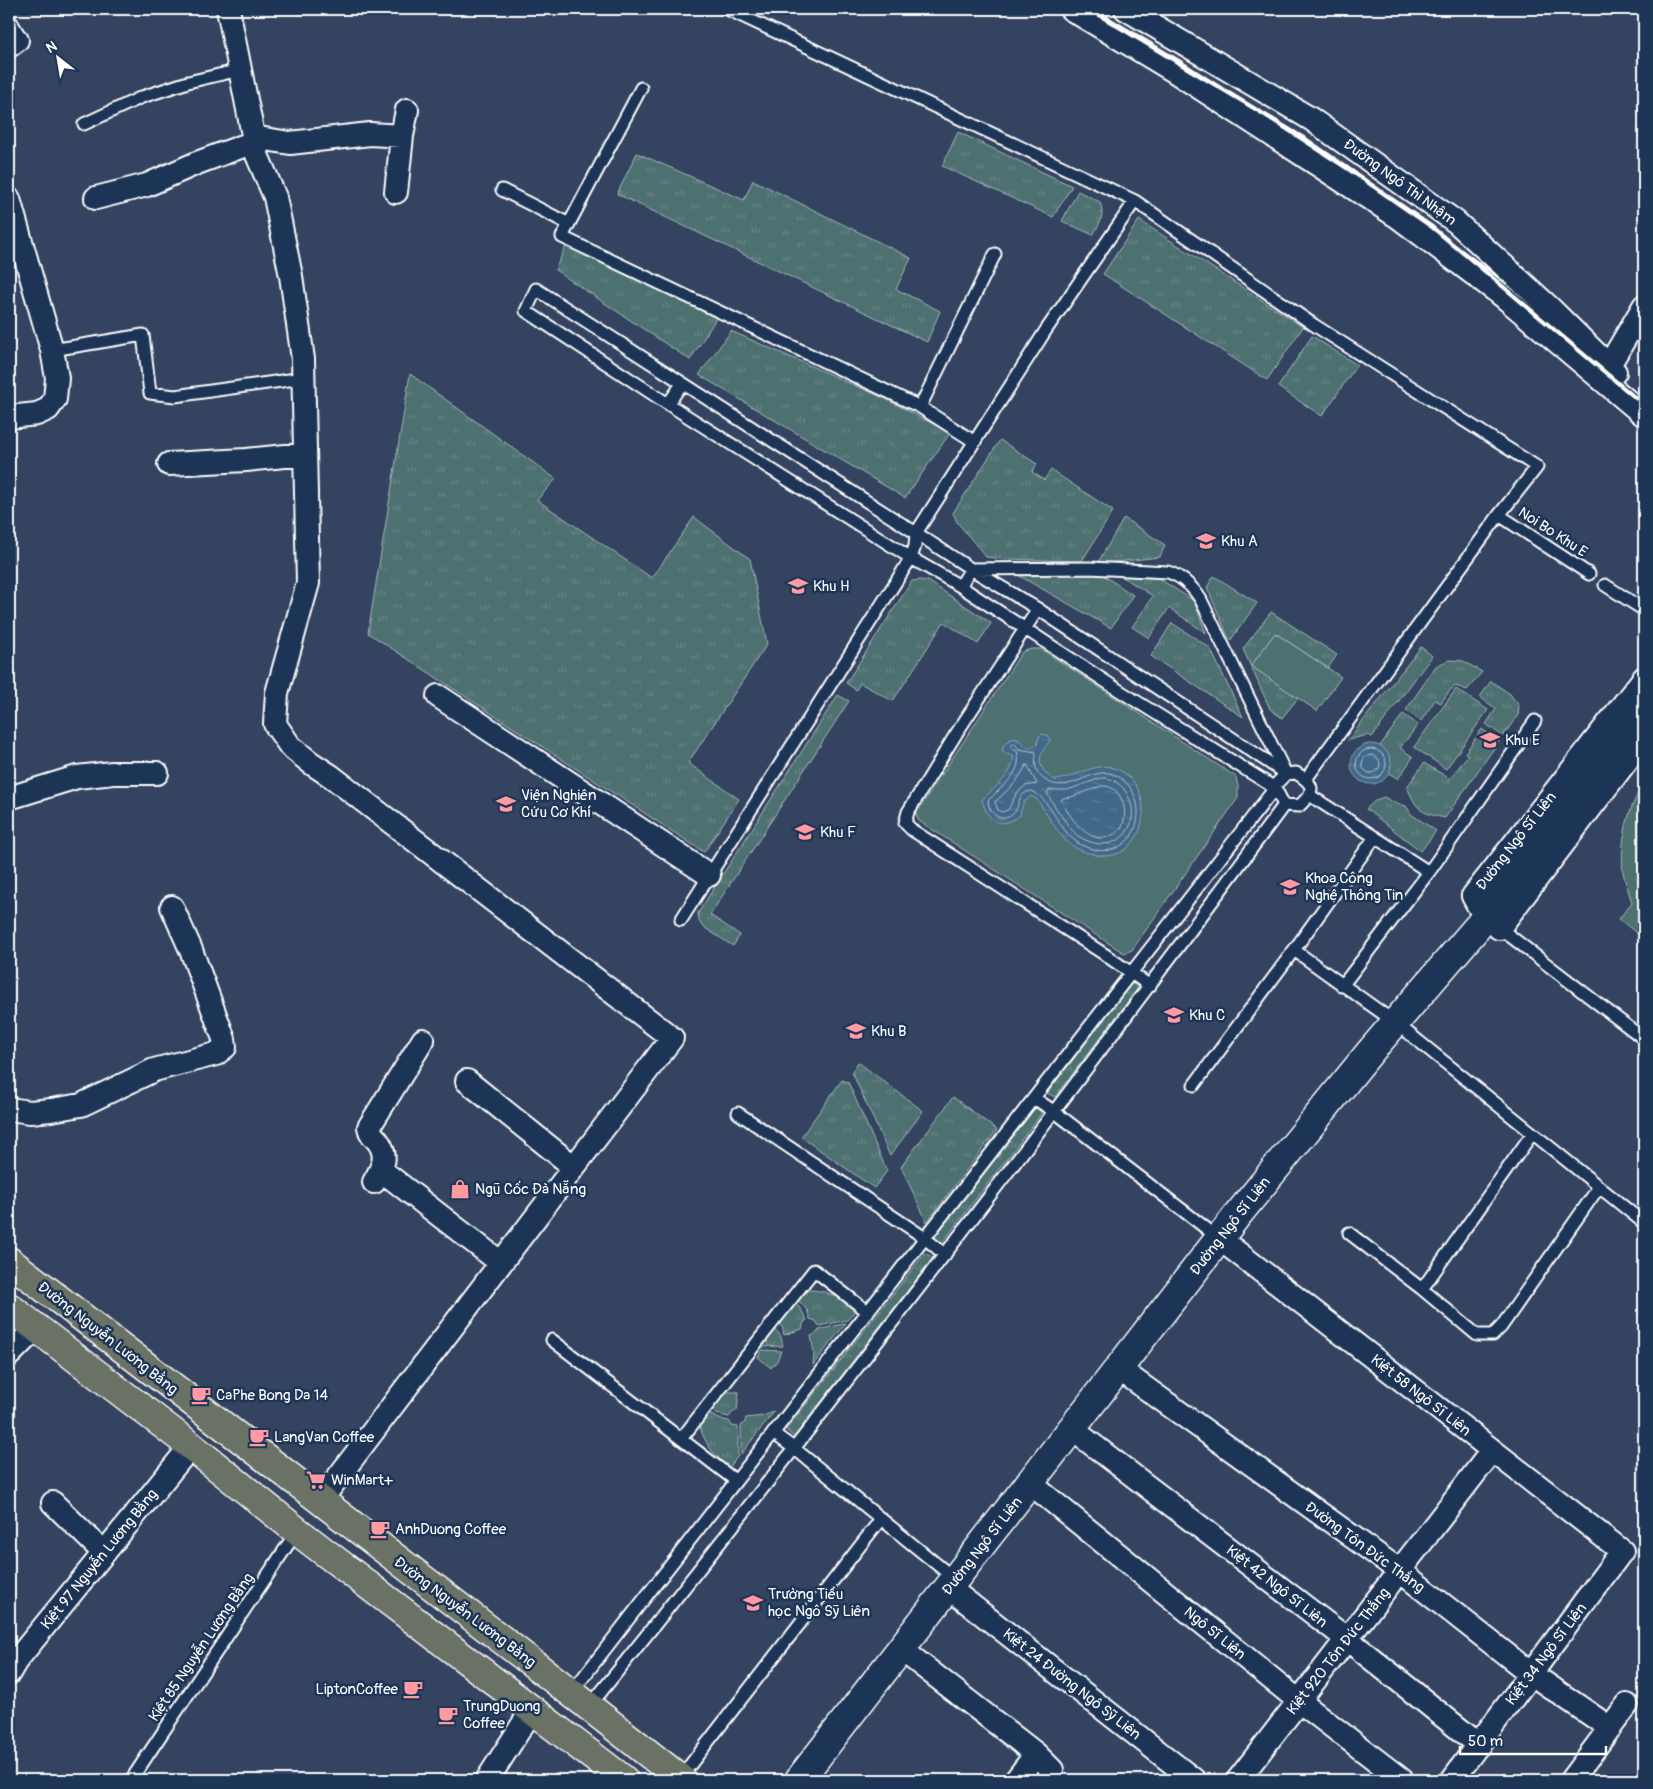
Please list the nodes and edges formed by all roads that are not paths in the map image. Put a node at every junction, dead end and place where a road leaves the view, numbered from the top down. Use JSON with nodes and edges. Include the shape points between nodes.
{"nodes":[{"id":1,"x":228,"y":9,"type":"edge"},
{"id":2,"x":727,"y":9,"type":"edge"},
{"id":3,"x":1072,"y":9,"type":"edge"},
{"id":4,"x":1126,"y":9,"type":"edge"},
{"id":5,"x":9,"y":18,"type":"edge"},
{"id":6,"x":13,"y":43,"type":"edge"},
{"id":7,"x":240,"y":70,"type":"junction"},
{"id":8,"x":642,"y":88,"type":"dead end"},
{"id":9,"x":407,"y":110,"type":"dead end"},
{"id":10,"x":84,"y":124,"type":"dead end"},
{"id":11,"x":402,"y":136,"type":"junction"},
{"id":12,"x":254,"y":142,"type":"junction"},
{"id":13,"x":502,"y":190,"type":"dead end"},
{"id":14,"x":396,"y":192,"type":"dead end"},
{"id":15,"x":96,"y":198,"type":"dead end"},
{"id":16,"x":9,"y":199,"type":"edge"},
{"id":17,"x":1135,"y":201,"type":"junction"},
{"id":18,"x":569,"y":224,"type":"junction"},
{"id":19,"x":995,"y":254,"type":"dead end"},
{"id":20,"x":1644,"y":306,"type":"edge"},
{"id":21,"x":52,"y":350,"type":"junction"},
{"id":22,"x":1608,"y":367,"type":"junction"},
{"id":23,"x":303,"y":378,"type":"junction"},
{"id":24,"x":682,"y":384,"type":"junction"},
{"id":25,"x":1644,"y":396,"type":"edge"},
{"id":26,"x":668,"y":404,"type":"junction"},
{"id":27,"x":920,"y":407,"type":"junction"},
{"id":28,"x":1644,"y":415,"type":"edge"},
{"id":29,"x":9,"y":417,"type":"edge"},
{"id":30,"x":975,"y":442,"type":"junction"},
{"id":31,"x":305,"y":454,"type":"junction"},
{"id":32,"x":169,"y":464,"type":"dead end"},
{"id":33,"x":1499,"y":514,"type":"junction"},
{"id":34,"x":916,"y":533,"type":"junction"},
{"id":35,"x":911,"y":558,"type":"junction"},
{"id":36,"x":971,"y":569,"type":"junction"},
{"id":37,"x":1590,"y":574,"type":"dead end"},
{"id":38,"x":1606,"y":585,"type":"dead end"},
{"id":39,"x":960,"y":586,"type":"junction"},
{"id":40,"x":1038,"y":609,"type":"junction"},
{"id":41,"x":1644,"y":610,"type":"edge"},
{"id":42,"x":1024,"y":628,"type":"junction"},
{"id":43,"x":1644,"y":678,"type":"edge"},
{"id":44,"x":438,"y":696,"type":"dead end"},
{"id":45,"x":1644,"y":710,"type":"edge"},
{"id":46,"x":1535,"y":721,"type":"dead end"},
{"id":47,"x":1644,"y":738,"type":"edge"},
{"id":48,"x":157,"y":773,"type":"dead end"},
{"id":49,"x":1286,"y":774,"type":"junction"},
{"id":50,"x":1306,"y":779,"type":"junction"},
{"id":51,"x":1275,"y":788,"type":"junction"},
{"id":52,"x":1310,"y":796,"type":"junction"},
{"id":53,"x":9,"y":798,"type":"edge"},
{"id":54,"x":1284,"y":805,"type":"junction"},
{"id":55,"x":1375,"y":837,"type":"junction"},
{"id":56,"x":1429,"y":872,"type":"junction"},
{"id":57,"x":709,"y":875,"type":"junction"},
{"id":58,"x":172,"y":907,"type":"dead end"},
{"id":59,"x":1494,"y":916,"type":"junction"},
{"id":60,"x":681,"y":920,"type":"dead end"},
{"id":61,"x":1294,"y":950,"type":"junction"},
{"id":62,"x":1132,"y":972,"type":"junction"},
{"id":63,"x":1150,"y":986,"type":"junction"},
{"id":64,"x":1342,"y":986,"type":"junction"},
{"id":65,"x":1396,"y":1023,"type":"junction"},
{"id":66,"x":1644,"y":1039,"type":"edge"},
{"id":67,"x":423,"y":1040,"type":"dead end"},
{"id":68,"x":467,"y":1081,"type":"dead end"},
{"id":69,"x":1194,"y":1085,"type":"dead end"},
{"id":70,"x":1034,"y":1098,"type":"junction"},
{"id":71,"x":9,"y":1109,"type":"edge"},
{"id":72,"x":1055,"y":1112,"type":"junction"},
{"id":73,"x":738,"y":1113,"type":"dead end"},
{"id":74,"x":1532,"y":1134,"type":"junction"},
{"id":75,"x":574,"y":1167,"type":"junction"},
{"id":76,"x":1599,"y":1187,"type":"junction"},
{"id":77,"x":1644,"y":1223,"type":"edge"},
{"id":78,"x":1349,"y":1233,"type":"dead end"},
{"id":79,"x":924,"y":1238,"type":"junction"},
{"id":80,"x":1220,"y":1239,"type":"junction"},
{"id":81,"x":945,"y":1255,"type":"junction"},
{"id":82,"x":9,"y":1261,"type":"edge"},
{"id":83,"x":501,"y":1263,"type":"junction"},
{"id":84,"x":1422,"y":1289,"type":"junction"},
{"id":85,"x":9,"y":1307,"type":"edge"},
{"id":86,"x":868,"y":1312,"type":"junction"},
{"id":87,"x":36,"y":1328,"type":"junction"},
{"id":88,"x":552,"y":1340,"type":"dead end"},
{"id":89,"x":9,"y":1355,"type":"edge"},
{"id":90,"x":1119,"y":1369,"type":"junction"},
{"id":91,"x":1072,"y":1428,"type":"junction"},
{"id":92,"x":773,"y":1433,"type":"junction"},
{"id":93,"x":681,"y":1439,"type":"junction"},
{"id":94,"x":191,"y":1446,"type":"junction"},
{"id":95,"x":795,"y":1448,"type":"junction"},
{"id":96,"x":1492,"y":1451,"type":"junction"},
{"id":97,"x":736,"y":1481,"type":"junction"},
{"id":98,"x":1030,"y":1483,"type":"junction"},
{"id":99,"x":320,"y":1502,"type":"junction"},
{"id":100,"x":53,"y":1503,"type":"dead end"},
{"id":101,"x":881,"y":1519,"type":"junction"},
{"id":102,"x":297,"y":1531,"type":"junction"},
{"id":103,"x":1622,"y":1551,"type":"joint"},
{"id":104,"x":103,"y":1552,"type":"junction"},
{"id":105,"x":1400,"y":1571,"type":"junction"},
{"id":106,"x":952,"y":1584,"type":"junction"},
{"id":107,"x":1347,"y":1639,"type":"junction"},
{"id":108,"x":901,"y":1649,"type":"junction"},
{"id":109,"x":11,"y":1665,"type":"edge"},
{"id":110,"x":1530,"y":1673,"type":"junction"},
{"id":111,"x":581,"y":1700,"type":"junction"},
{"id":112,"x":1299,"y":1701,"type":"junction"},
{"id":113,"x":1627,"y":1705,"type":"dead end"},
{"id":114,"x":532,"y":1710,"type":"junction"},
{"id":115,"x":1610,"y":1728,"type":"junction"},
{"id":116,"x":561,"y":1732,"type":"junction"},
{"id":117,"x":1480,"y":1744,"type":"junction"},
{"id":118,"x":1036,"y":1754,"type":"junction"},
{"id":119,"x":1052,"y":1770,"type":"dead end"},
{"id":120,"x":621,"y":1779,"type":"edge"},
{"id":121,"x":681,"y":1779,"type":"edge"},
{"id":122,"x":131,"y":1780,"type":"edge"},
{"id":123,"x":487,"y":1780,"type":"edge"},
{"id":124,"x":800,"y":1780,"type":"edge"},
{"id":125,"x":1016,"y":1780,"type":"edge"},
{"id":126,"x":1194,"y":1780,"type":"edge"},
{"id":127,"x":1238,"y":1780,"type":"edge"},
{"id":128,"x":1402,"y":1780,"type":"edge"},
{"id":129,"x":1452,"y":1780,"type":"edge"},
{"id":130,"x":1571,"y":1780,"type":"edge"}],
"edges":[{"from":1,"to":7,"type":"street"},
{"from":2,"to":17,"type":"lane"},
{"from":3,"to":28,"type":"street","via":[[1398,216],[1504,297]]},
{"from":4,"to":22,"type":"street","name":"Đường Ngô Thì Nhậm","via":[[1311,119],[1456,222],[1548,306]]},
{"from":5,"to":6,"type":"lane","via":[[18,33]]},
{"from":7,"to":10,"type":"lane","via":[[142,97]]},
{"from":7,"to":12,"type":"street"},
{"from":8,"to":18,"type":"lane"},
{"from":9,"to":11,"type":"street"},
{"from":11,"to":12,"type":"street","via":[[370,134],[290,143]]},
{"from":11,"to":14,"type":"street"},
{"from":12,"to":15,"type":"street","via":[[147,185]]},
{"from":12,"to":23,"type":"street","via":[[275,197],[292,276]]},
{"from":13,"to":18,"type":"lane"},
{"from":16,"to":21,"type":"street"},
{"from":17,"to":30,"type":"lane","via":[[1046,330]]},
{"from":17,"to":33,"type":"lane","via":[[1322,330],[1536,467]]},
{"from":18,"to":27,"type":"lane","via":[[562,237]]},
{"from":19,"to":27,"type":"lane"},
{"from":20,"to":22,"type":"street"},
{"from":21,"to":23,"type":"lane","via":[[144,335],[150,393],[174,396]]},
{"from":21,"to":29,"type":"street","via":[[57,378],[53,405],[44,412]]},
{"from":22,"to":25,"type":"street","name":"Đường Ngô Thì Nhậm"},
{"from":23,"to":31,"type":"street"},
{"from":24,"to":26,"type":"lane"},
{"from":24,"to":26,"type":"lane","via":[[536,289],[526,311]]},
{"from":24,"to":34,"type":"lane"},
{"from":26,"to":35,"type":"lane"},
{"from":27,"to":30,"type":"lane"},
{"from":30,"to":34,"type":"lane"},
{"from":31,"to":32,"type":"street"},
{"from":31,"to":75,"type":"street","via":[[308,583],[277,694],[275,724],[290,746],[311,763],[672,1038]]},
{"from":33,"to":37,"type":"lane","name":"Noi Bo Khu E"},
{"from":33,"to":50,"type":"lane"},
{"from":34,"to":35,"type":"lane","via":[[916,546]]},
{"from":34,"to":36,"type":"lane"},
{"from":35,"to":39,"type":"lane"},
{"from":35,"to":57,"type":"lane"},
{"from":36,"to":39,"type":"lane"},
{"from":36,"to":40,"type":"lane"},
{"from":36,"to":49,"type":"lane","via":[[1090,568],[1168,572],[1179,577],[1201,600]]},
{"from":38,"to":41,"type":"lane"},
{"from":39,"to":42,"type":"lane"},
{"from":40,"to":42,"type":"lane"},
{"from":40,"to":49,"type":"lane"},
{"from":42,"to":51,"type":"lane"},
{"from":42,"to":62,"type":"lane","via":[[908,812],[906,823],[912,830]]},
{"from":43,"to":59,"type":"street","name":"Đường Ngô Sĩ Liên","via":[[1473,896]]},
{"from":44,"to":57,"type":"street"},
{"from":45,"to":59,"type":"street","name":"Đường Ngô Sĩ Liên"},
{"from":46,"to":56,"type":"lane"},
{"from":47,"to":59,"type":"street"},
{"from":48,"to":53,"type":"street","via":[[114,772],[76,777]]},
{"from":49,"to":50,"type":"lane","via":[[1296,773]]},
{"from":49,"to":51,"type":"lane"},
{"from":50,"to":52,"type":"lane","via":[[1312,789]]},
{"from":51,"to":54,"type":"lane"},
{"from":51,"to":62,"type":"lane"},
{"from":52,"to":54,"type":"lane","via":[[1299,806]]},
{"from":52,"to":55,"type":"lane"},
{"from":54,"to":63,"type":"lane"},
{"from":55,"to":56,"type":"lane"},
{"from":55,"to":61,"type":"lane"},
{"from":56,"to":64,"type":"lane"},
{"from":57,"to":60,"type":"lane"},
{"from":58,"to":71,"type":"street","via":[[224,1039],[223,1049],[213,1055],[154,1070],[81,1105],[30,1112]]},
{"from":59,"to":65,"type":"street","name":"Đường Ngô Sĩ Liên"},
{"from":59,"to":66,"type":"lane"},
{"from":61,"to":64,"type":"lane"},
{"from":61,"to":69,"type":"lane"},
{"from":62,"to":63,"type":"lane"},
{"from":62,"to":70,"type":"lane"},
{"from":63,"to":72,"type":"lane"},
{"from":64,"to":65,"type":"lane"},
{"from":65,"to":74,"type":"lane"},
{"from":65,"to":80,"type":"street","name":"Đường Ngô Sĩ Liên"},
{"from":67,"to":83,"type":"street","via":[[369,1126],[385,1155],[377,1176]]},
{"from":68,"to":75,"type":"street"},
{"from":70,"to":72,"type":"lane"},
{"from":70,"to":79,"type":"lane"},
{"from":72,"to":80,"type":"lane"},
{"from":72,"to":81,"type":"lane"},
{"from":73,"to":79,"type":"lane"},
{"from":74,"to":76,"type":"lane"},
{"from":74,"to":84,"type":"lane"},
{"from":75,"to":83,"type":"street"},
{"from":76,"to":77,"type":"lane"},
{"from":76,"to":84,"type":"lane","via":[[1493,1335],[1478,1335]]},
{"from":78,"to":84,"type":"lane"},
{"from":79,"to":81,"type":"lane"},
{"from":79,"to":86,"type":"lane"},
{"from":80,"to":90,"type":"street","name":"Đường Ngô Sĩ Liên"},
{"from":80,"to":96,"type":"street","name":"Kiệt 58 Ngô Sĩ Liên"},
{"from":81,"to":95,"type":"lane"},
{"from":82,"to":99,"type":"highway","name":"Đường Nguyễn Lương Bằng"},
{"from":83,"to":99,"type":"street"},
{"from":85,"to":87,"type":"highway"},
{"from":86,"to":92,"type":"lane"},
{"from":86,"to":93,"type":"lane","via":[[814,1270]]},
{"from":87,"to":89,"type":"street"},
{"from":87,"to":94,"type":"highway"},
{"from":88,"to":93,"type":"lane"},
{"from":90,"to":91,"type":"street","name":"Đường Ngô Sĩ Liên"},
{"from":90,"to":105,"type":"street","name":"Đường Tôn Đức Thắng"},
{"from":91,"to":98,"type":"street","name":"Đường Ngô Sĩ Liên"},
{"from":91,"to":107,"type":"street","name":"Kiệt 42 Ngô Sĩ Liên"},
{"from":92,"to":95,"type":"lane"},
{"from":92,"to":97,"type":"lane"},
{"from":93,"to":97,"type":"lane"},
{"from":94,"to":102,"type":"highway"},
{"from":94,"to":104,"type":"street","name":"Kiệt 97 Nguyễn Lương Bằng"},
{"from":95,"to":101,"type":"lane"},
{"from":95,"to":111,"type":"lane"},
{"from":96,"to":103,"type":"street","name":"Kiệt 58 Ngô Sĩ Liên"},
{"from":96,"to":105,"type":"street","name":"Kiệt 920 Tôn Đức Thắng"},
{"from":97,"to":111,"type":"lane"},
{"from":98,"to":106,"type":"street","name":"Đường Ngô Sĩ Liên"},
{"from":98,"to":112,"type":"street","name":"Ngô Sĩ Liên"},
{"from":99,"to":111,"type":"highway","name":"Đường Nguyễn Lương Bằng"},
{"from":100,"to":104,"type":"street"},
{"from":101,"to":106,"type":"lane"},
{"from":101,"to":121,"type":"lane"},
{"from":102,"to":114,"type":"highway"},
{"from":102,"to":122,"type":"lane","name":"Kiệt 85 Nguyễn Lương Bằng"},
{"from":103,"to":110,"type":"street","name":"Kiệt 34 Ngô Sĩ Liên"},
{"from":104,"to":109,"type":"street","name":"Kiệt 97 Nguyễn Lương Bằng"},
{"from":105,"to":107,"type":"street","name":"Kiệt 920 Tôn Đức Thắng"},
{"from":105,"to":110,"type":"street","name":"Đường Tôn Đức Thắng"},
{"from":106,"to":108,"type":"street","name":"Đường Ngô Sĩ Liên"},
{"from":106,"to":126,"type":"street","name":"Kiệt 24 Đường Ngô Sỹ Liên"},
{"from":107,"to":112,"type":"street","name":"Kiệt 920 Tôn Đức Thắng"},
{"from":107,"to":117,"type":"street","name":"Kiệt 42 Ngô Sĩ Liên"},
{"from":108,"to":118,"type":"street"},
{"from":108,"to":124,"type":"street","name":"Đường Ngô Sĩ Liên"},
{"from":110,"to":115,"type":"street","name":"Đường Tôn Đức Thắng"},
{"from":110,"to":117,"type":"street","name":"Kiệt 34 Ngô Sĩ Liên"},
{"from":111,"to":116,"type":"highway"},
{"from":111,"to":121,"type":"highway","name":"Đường Nguyễn Lương Bằng"},
{"from":112,"to":127,"type":"street","name":"Kiệt 920 Tôn Đức Thắng"},
{"from":112,"to":128,"type":"street","name":"Ngô Sĩ Liên"},
{"from":113,"to":115,"type":"street"},
{"from":114,"to":116,"type":"highway"},
{"from":114,"to":123,"type":"street"},
{"from":115,"to":130,"type":"street"},
{"from":116,"to":120,"type":"highway"},
{"from":117,"to":129,"type":"street","name":"Kiệt 34 Ngô Sĩ Liên"},
{"from":118,"to":119,"type":"street"},
{"from":118,"to":125,"type":"street"}]}
